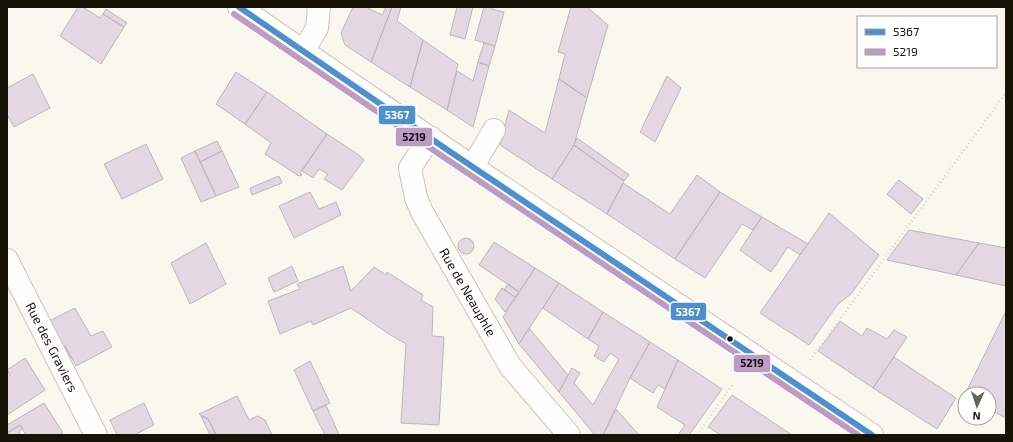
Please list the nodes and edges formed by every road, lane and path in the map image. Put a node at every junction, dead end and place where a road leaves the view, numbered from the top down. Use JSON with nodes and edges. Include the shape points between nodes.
{"nodes":[{"id":1,"x":239,"y":7,"type":"edge"},
{"id":2,"x":319,"y":7,"type":"edge"},
{"id":3,"x":304,"y":50,"type":"junction"},
{"id":4,"x":1006,"y":93,"type":"edge"},
{"id":5,"x":494,"y":130,"type":"dead end"},
{"id":6,"x":430,"y":137,"type":"junction"},
{"id":7,"x":473,"y":166,"type":"junction"},
{"id":8,"x":7,"y":260,"type":"edge"},
{"id":9,"x":795,"y":382,"type":"junction"},
{"id":10,"x":733,"y":384,"type":"dead end"},
{"id":11,"x":96,"y":435,"type":"edge"},
{"id":12,"x":570,"y":435,"type":"edge"},
{"id":13,"x":696,"y":435,"type":"edge"},
{"id":14,"x":872,"y":435,"type":"edge"}],
"edges":[{"from":1,"to":3,"type":"main road"},
{"from":2,"to":3,"type":"main road","via":[[317,28]]},
{"from":3,"to":6,"type":"main road"},
{"from":4,"to":9,"type":"path"},
{"from":5,"to":7,"type":"main road"},
{"from":6,"to":7,"type":"main road"},
{"from":6,"to":12,"type":"main road","name":"Rue de Neauphle","via":[[410,168],[416,198],[422,212],[510,366]]},
{"from":7,"to":9,"type":"main road"},
{"from":8,"to":11,"type":"main road","name":"Rue des Graviers"},
{"from":9,"to":14,"type":"main road"},
{"from":10,"to":13,"type":"path"}]}
